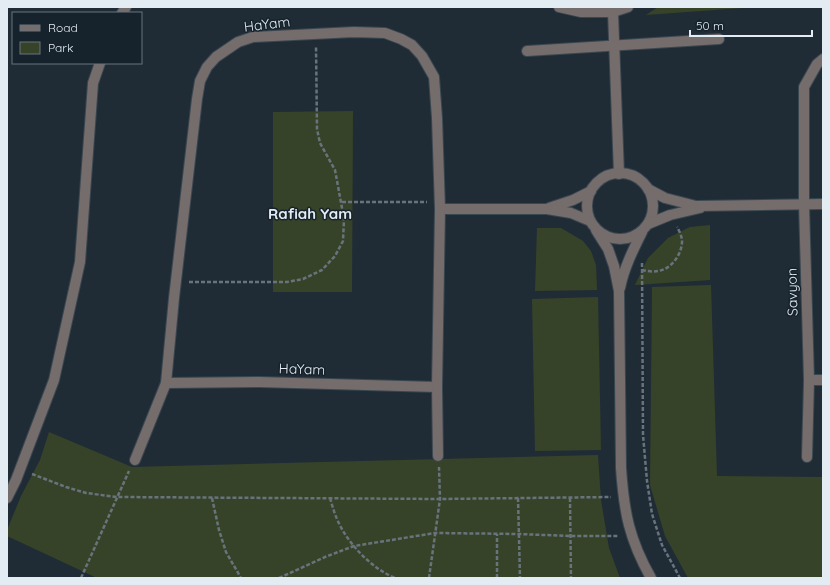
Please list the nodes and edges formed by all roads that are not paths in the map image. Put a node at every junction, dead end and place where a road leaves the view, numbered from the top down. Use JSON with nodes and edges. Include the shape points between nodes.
{"nodes":[{"id":1,"x":559,"y":7,"type":"edge"},
{"id":2,"x":628,"y":7,"type":"edge"},
{"id":3,"x":613,"y":12,"type":"junction"},
{"id":4,"x":719,"y":39,"type":"dead end"},
{"id":5,"x":614,"y":45,"type":"junction"},
{"id":6,"x":527,"y":51,"type":"dead end"},
{"id":7,"x":823,"y":59,"type":"edge"},
{"id":8,"x":100,"y":64,"type":"edge"},
{"id":9,"x":619,"y":174,"type":"junction"},
{"id":10,"x":648,"y":189,"type":"junction"},
{"id":11,"x":591,"y":191,"type":"junction"},
{"id":12,"x":804,"y":204,"type":"junction"},
{"id":13,"x":823,"y":204,"type":"edge"},
{"id":14,"x":440,"y":205,"type":"junction"},
{"id":15,"x":707,"y":206,"type":"junction"},
{"id":16,"x":547,"y":209,"type":"junction"},
{"id":17,"x":590,"y":221,"type":"junction"},
{"id":18,"x":645,"y":228,"type":"junction"},
{"id":19,"x":596,"y":230,"type":"junction"},
{"id":20,"x":619,"y":292,"type":"junction"},
{"id":21,"x":809,"y":380,"type":"junction"},
{"id":22,"x":823,"y":380,"type":"edge"},
{"id":23,"x":166,"y":383,"type":"junction"},
{"id":24,"x":438,"y":387,"type":"junction"},
{"id":25,"x":438,"y":456,"type":"road end"},
{"id":26,"x":807,"y":457,"type":"dead end"},
{"id":27,"x":135,"y":460,"type":"road end"},
{"id":28,"x":7,"y":498,"type":"edge"},
{"id":29,"x":651,"y":578,"type":"edge"}],
"edges":[{"from":1,"to":3,"type":"street","via":[[581,12]]},
{"from":2,"to":3,"type":"street"},
{"from":3,"to":5,"type":"street"},
{"from":4,"to":5,"type":"street"},
{"from":5,"to":6,"type":"street"},
{"from":5,"to":9,"type":"street"},
{"from":7,"to":12,"type":"street","name":"Savyon","via":[[817,64],[804,87]]},
{"from":8,"to":28,"type":"street","via":[[93,84],[80,262],[54,380]]},
{"from":9,"to":10,"type":"street","via":[[634,176]]},
{"from":9,"to":11,"type":"street","via":[[605,177]]},
{"from":10,"to":15,"type":"street","via":[[665,198],[696,206]]},
{"from":10,"to":18,"type":"street","via":[[653,207],[652,216]]},
{"from":11,"to":16,"type":"street"},
{"from":11,"to":17,"type":"street","via":[[587,209]]},
{"from":12,"to":13,"type":"street"},
{"from":12,"to":15,"type":"street"},
{"from":12,"to":21,"type":"street","name":"Savyon"},
{"from":14,"to":16,"type":"street"},
{"from":14,"to":23,"type":"street","name":"HaYam","via":[[434,77],[422,56],[412,45],[385,33],[372,32],[253,37],[238,42],[216,57],[200,81]]},
{"from":14,"to":24,"type":"street","name":"HaYam"},
{"from":15,"to":18,"type":"street","via":[[670,215]]},
{"from":16,"to":17,"type":"street","via":[[571,213]]},
{"from":17,"to":19,"type":"street"},
{"from":18,"to":19,"type":"street","via":[[626,239],[606,237]]},
{"from":18,"to":20,"type":"street","via":[[622,276]]},
{"from":19,"to":20,"type":"street","via":[[608,249]]},
{"from":20,"to":29,"type":"street","via":[[623,497],[631,535]]},
{"from":21,"to":22,"type":"street"},
{"from":21,"to":26,"type":"street","name":"Savyon"},
{"from":23,"to":24,"type":"street","name":"HaYam","via":[[259,382]]},
{"from":23,"to":27,"type":"street","name":"HaYam"},
{"from":24,"to":25,"type":"street","name":"HaYam"}]}
